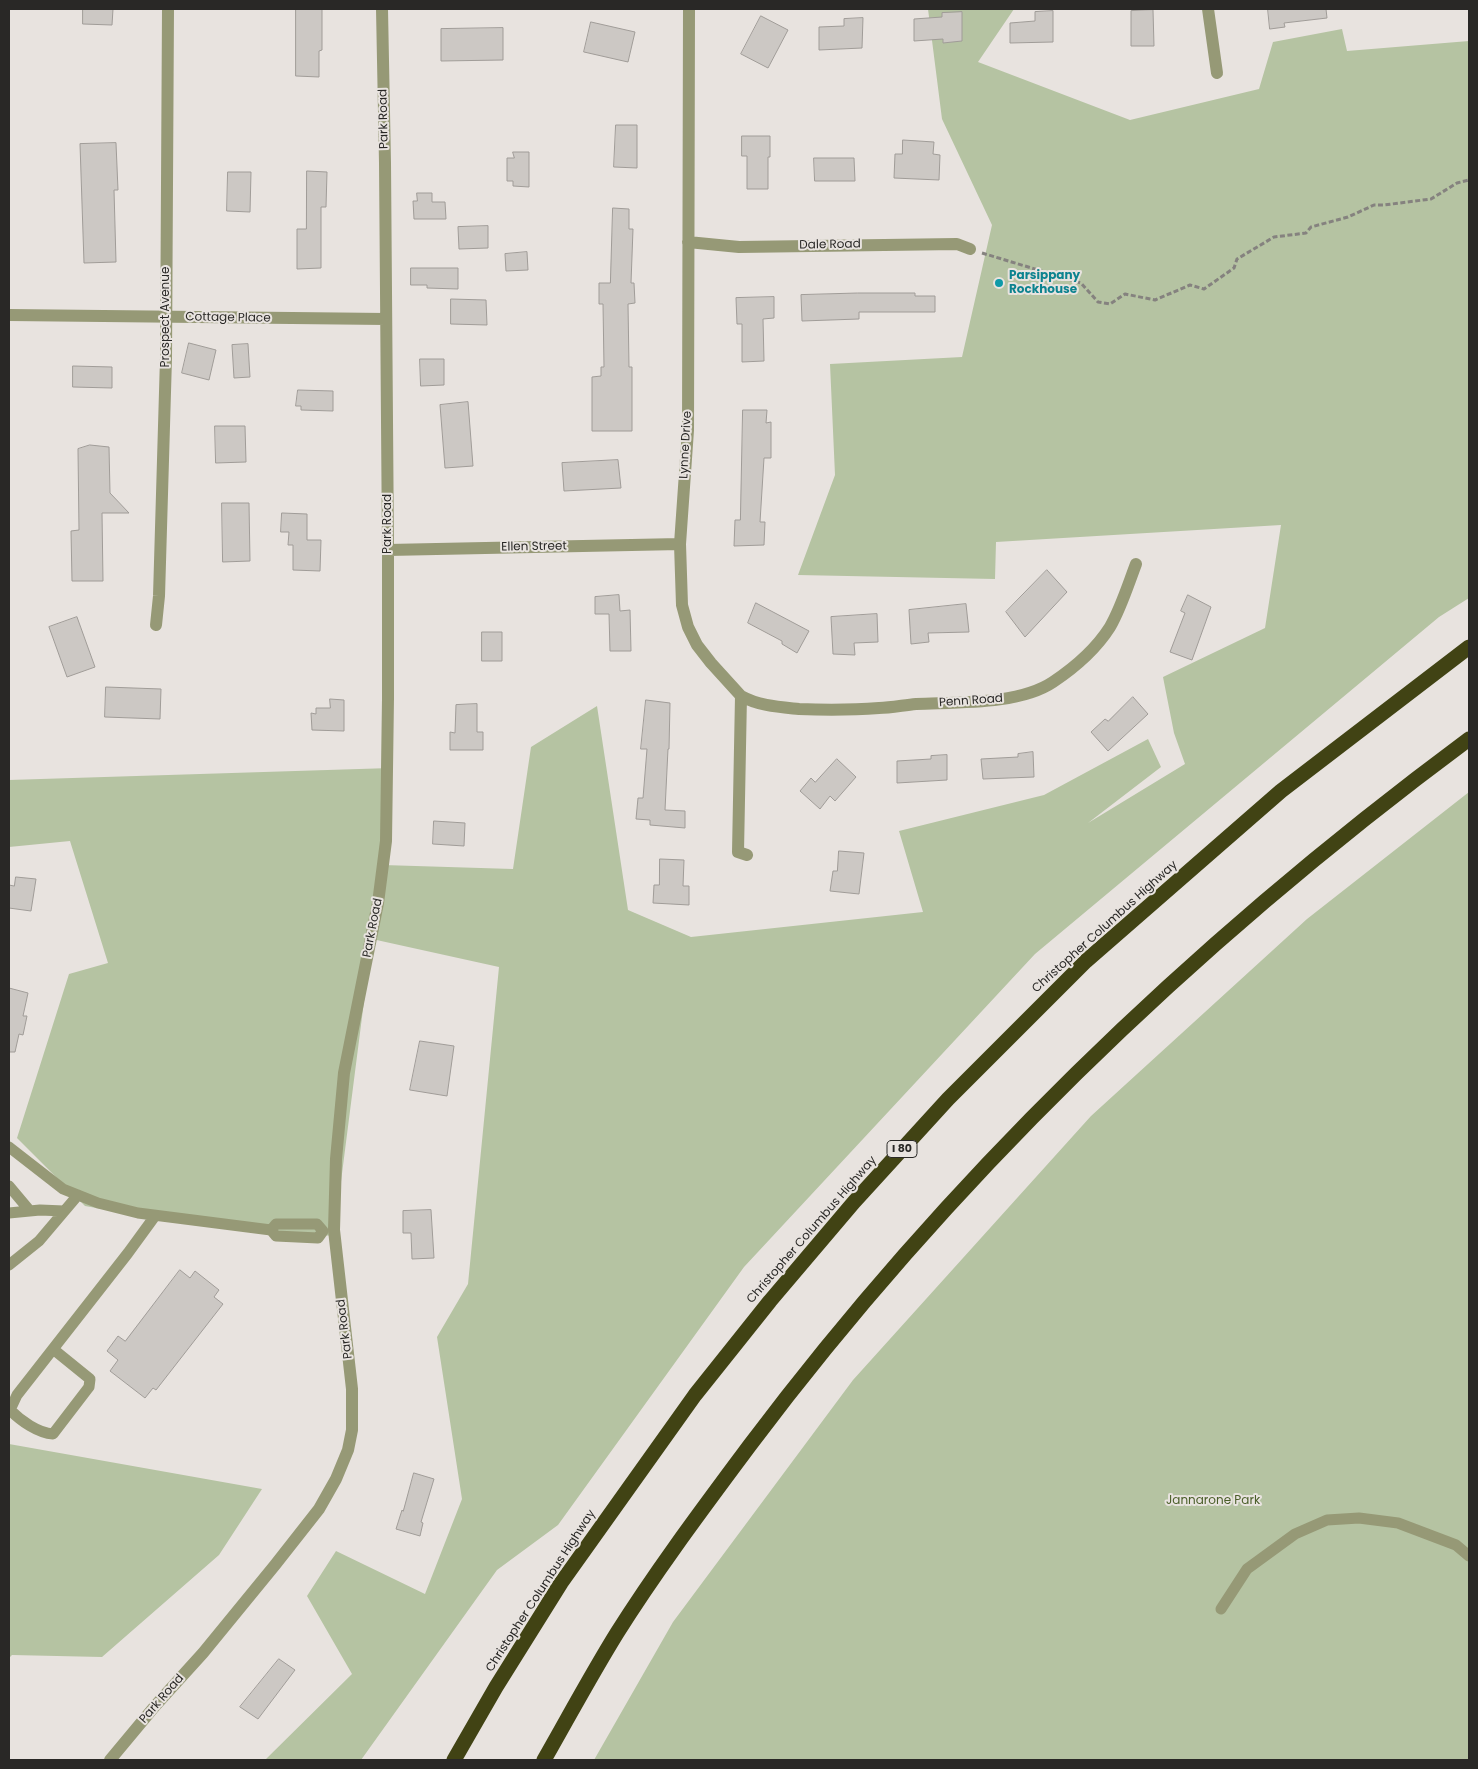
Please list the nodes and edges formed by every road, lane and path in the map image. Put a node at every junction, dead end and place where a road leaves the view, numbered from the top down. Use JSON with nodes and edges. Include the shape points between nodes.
{"nodes":[{"id":1,"x":168,"y":9,"type":"edge"},
{"id":2,"x":382,"y":9,"type":"edge"},
{"id":3,"x":689,"y":9,"type":"edge"},
{"id":4,"x":1208,"y":9,"type":"edge"},
{"id":5,"x":1217,"y":73,"type":"dead end"},
{"id":6,"x":1469,"y":180,"type":"edge"},
{"id":7,"x":688,"y":242,"type":"junction"},
{"id":8,"x":970,"y":249,"type":"joint"},
{"id":9,"x":9,"y":315,"type":"edge"},
{"id":10,"x":166,"y":317,"type":"junction"},
{"id":11,"x":386,"y":319,"type":"junction"},
{"id":12,"x":680,"y":544,"type":"junction"},
{"id":13,"x":388,"y":550,"type":"junction"},
{"id":14,"x":1136,"y":564,"type":"dead end"},
{"id":15,"x":156,"y":625,"type":"dead end"},
{"id":16,"x":1469,"y":647,"type":"edge"},
{"id":17,"x":741,"y":696,"type":"junction"},
{"id":18,"x":1469,"y":739,"type":"edge"},
{"id":19,"x":748,"y":855,"type":"dead end"},
{"id":20,"x":9,"y":1147,"type":"edge"},
{"id":21,"x":9,"y":1186,"type":"edge"},
{"id":22,"x":78,"y":1195,"type":"junction"},
{"id":23,"x":30,"y":1211,"type":"junction"},
{"id":24,"x":64,"y":1211,"type":"junction"},
{"id":25,"x":9,"y":1213,"type":"edge"},
{"id":26,"x":155,"y":1216,"type":"junction"},
{"id":27,"x":329,"y":1231,"type":"junction"},
{"id":28,"x":9,"y":1265,"type":"edge"},
{"id":29,"x":53,"y":1349,"type":"junction"},
{"id":30,"x":1469,"y":1556,"type":"edge"},
{"id":31,"x":1221,"y":1609,"type":"dead end"},
{"id":32,"x":110,"y":1760,"type":"edge"},
{"id":33,"x":454,"y":1760,"type":"edge"},
{"id":34,"x":544,"y":1760,"type":"edge"}],
"edges":[{"from":1,"to":10,"type":"street","name":"Prospect Avenue"},
{"from":2,"to":11,"type":"street","name":"Park Road"},
{"from":3,"to":7,"type":"street","name":"Lynne Drive"},
{"from":4,"to":5,"type":"street"},
{"from":6,"to":8,"type":"path","via":[[1457,183],[1431,199],[1374,205],[1348,217],[1310,227],[1306,233],[1274,237],[1238,259],[1234,268],[1204,289],[1190,285],[1155,300],[1125,294],[1110,304],[1098,302],[1081,283]]},
{"from":7,"to":8,"type":"street","name":"Dale Road","via":[[739,246],[957,244]]},
{"from":7,"to":12,"type":"street","name":"Lynne Drive","via":[[688,430]]},
{"from":9,"to":10,"type":"street","name":"Cottage Place"},
{"from":10,"to":11,"type":"street","name":"Cottage Place"},
{"from":10,"to":15,"type":"street","name":"Prospect Avenue","via":[[160,596]]},
{"from":11,"to":13,"type":"street","name":"Park Road"},
{"from":12,"to":13,"type":"street","name":"Ellen Street"},
{"from":12,"to":17,"type":"street","name":"Lynne Drive","via":[[682,604],[688,627],[710,663]]},
{"from":13,"to":27,"type":"street","name":"Park Road","via":[[386,841],[378,903],[344,1074]]},
{"from":14,"to":17,"type":"street","name":"Penn Road","via":[[1110,627],[1098,643],[1074,666],[1033,692],[1009,699],[830,710],[753,703]]},
{"from":16,"to":33,"type":"highway","name":"Christopher Columbus Highway","number":"I 80","via":[[1281,791],[1086,961],[948,1099],[854,1202],[695,1396],[561,1583]]},
{"from":17,"to":19,"type":"street","via":[[738,852]]},
{"from":18,"to":34,"type":"highway","via":[[1319,855],[1191,965],[1087,1062],[920,1237],[832,1339],[703,1508],[618,1633]]},
{"from":20,"to":22,"type":"lane","via":[[63,1189]]},
{"from":21,"to":23,"type":"lane"},
{"from":22,"to":24,"type":"lane"},
{"from":22,"to":26,"type":"lane"},
{"from":23,"to":24,"type":"lane"},
{"from":23,"to":25,"type":"lane"},
{"from":24,"to":28,"type":"lane","via":[[39,1241]]},
{"from":26,"to":27,"type":"lane","via":[[271,1230],[276,1224],[317,1224]]},
{"from":26,"to":29,"type":"lane"},
{"from":27,"to":32,"type":"street","name":"Park Road","via":[[337,1264],[352,1389],[352,1430],[336,1479],[308,1523]]},
{"from":29,"to":29,"type":"lane","via":[[17,1395],[10,1410],[44,1434],[53,1434],[89,1387],[90,1379]]},
{"from":30,"to":31,"type":"lane","via":[[1456,1545],[1398,1523],[1359,1518],[1327,1520],[1295,1534],[1247,1569]]}]}
